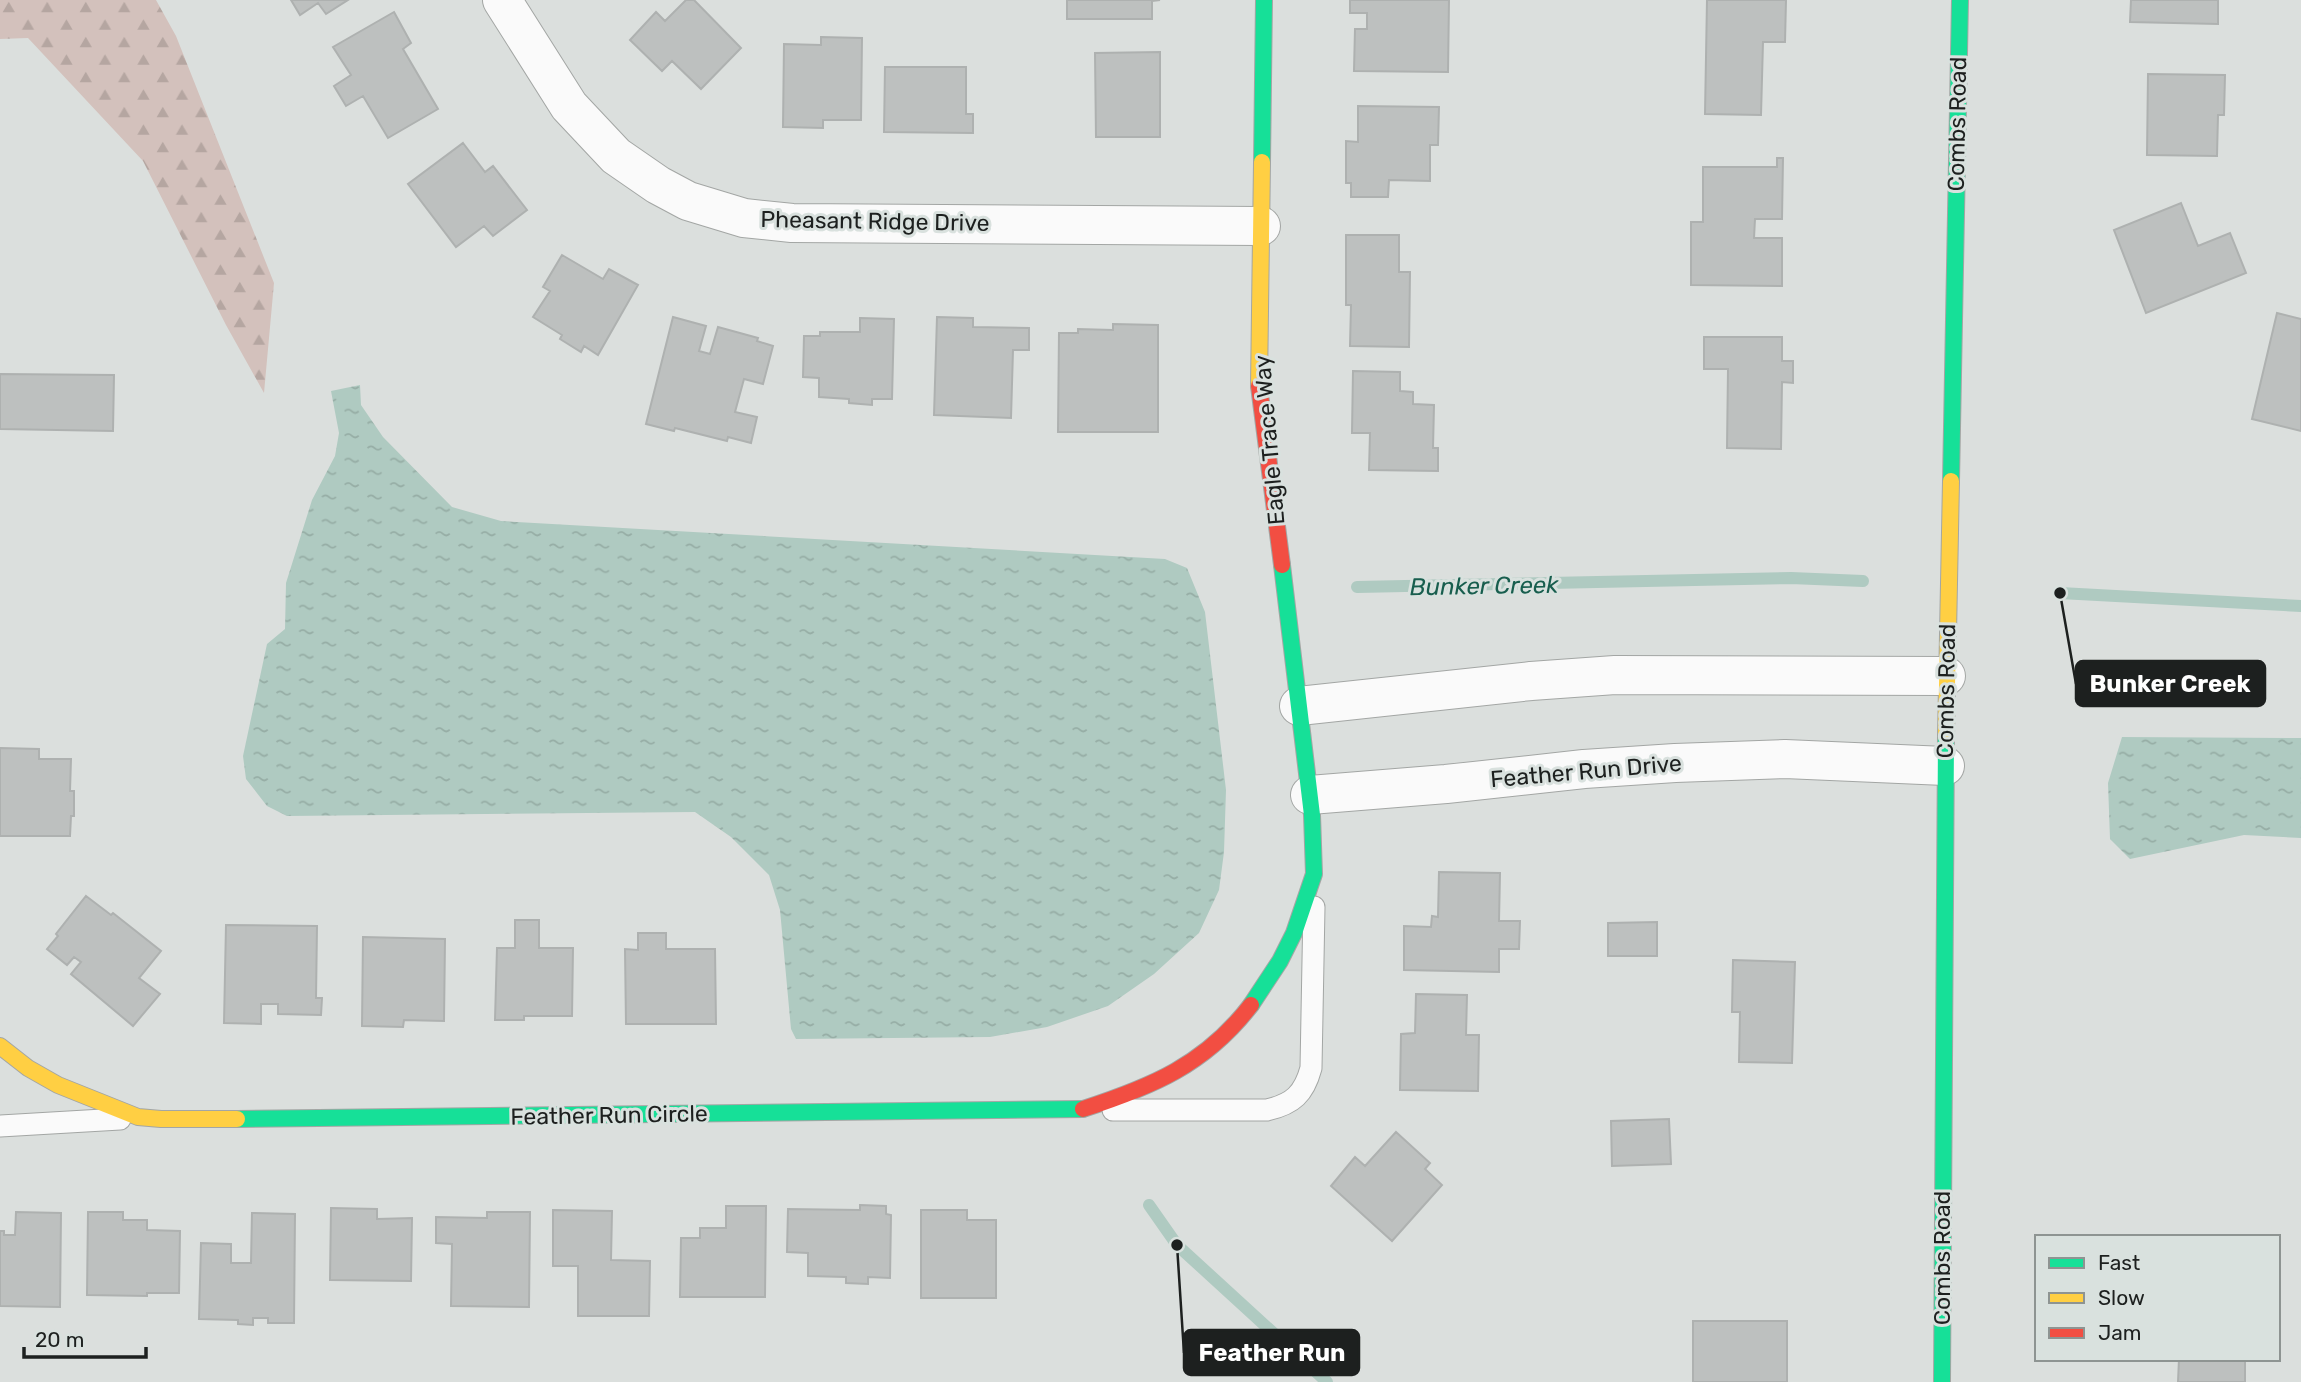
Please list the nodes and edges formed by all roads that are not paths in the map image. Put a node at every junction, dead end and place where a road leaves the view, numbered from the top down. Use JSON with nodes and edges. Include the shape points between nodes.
{"nodes":[{"id":1,"x":502,"y":0,"type":"edge"},
{"id":2,"x":1264,"y":0,"type":"edge"},
{"id":3,"x":1960,"y":0,"type":"edge"},
{"id":4,"x":1261,"y":226,"type":"junction"},
{"id":5,"x":1946,"y":676,"type":"junction"},
{"id":6,"x":1299,"y":706,"type":"junction"},
{"id":7,"x":1945,"y":766,"type":"junction"},
{"id":8,"x":1310,"y":795,"type":"junction"},
{"id":9,"x":1314,"y":878,"type":"junction"},
{"id":10,"x":0,"y":1046,"type":"edge"},
{"id":11,"x":1080,"y":1110,"type":"junction"},
{"id":12,"x":139,"y":1118,"type":"junction"},
{"id":13,"x":0,"y":1126,"type":"edge"},
{"id":14,"x":1941,"y":1382,"type":"edge"}],
"edges":[{"from":1,"to":4,"type":"street","name":"Pheasant Ridge Drive","via":[[569,106],[602,144],[658,185],[700,205],[744,218],[792,223]]},
{"from":2,"to":4,"type":"street","name":"Eagle Trace Way"},
{"from":3,"to":5,"type":"street","name":"Combs Road"},
{"from":4,"to":6,"type":"street","name":"Eagle Trace Way","via":[[1261,407]]},
{"from":5,"to":6,"type":"street","via":[[1615,675]]},
{"from":5,"to":7,"type":"street","name":"Combs Road"},
{"from":6,"to":8,"type":"street","name":"Eagle Trace Way"},
{"from":7,"to":8,"type":"street","name":"Feather Run Drive","via":[[1785,759],[1675,763]]},
{"from":7,"to":14,"type":"street","name":"Combs Road"},
{"from":8,"to":9,"type":"street"},
{"from":9,"to":11,"type":"street","via":[[1278,969],[1229,1029],[1204,1053],[1145,1088]]},
{"from":9,"to":11,"type":"lane","via":[[1311,1068],[1304,1089],[1289,1104],[1267,1110]]},
{"from":10,"to":12,"type":"street","name":"Feather Run Circle","via":[[60,1088]]},
{"from":11,"to":12,"type":"street","name":"Feather Run Circle"},
{"from":12,"to":13,"type":"lane","name":"Feather Run Circle"}]}
